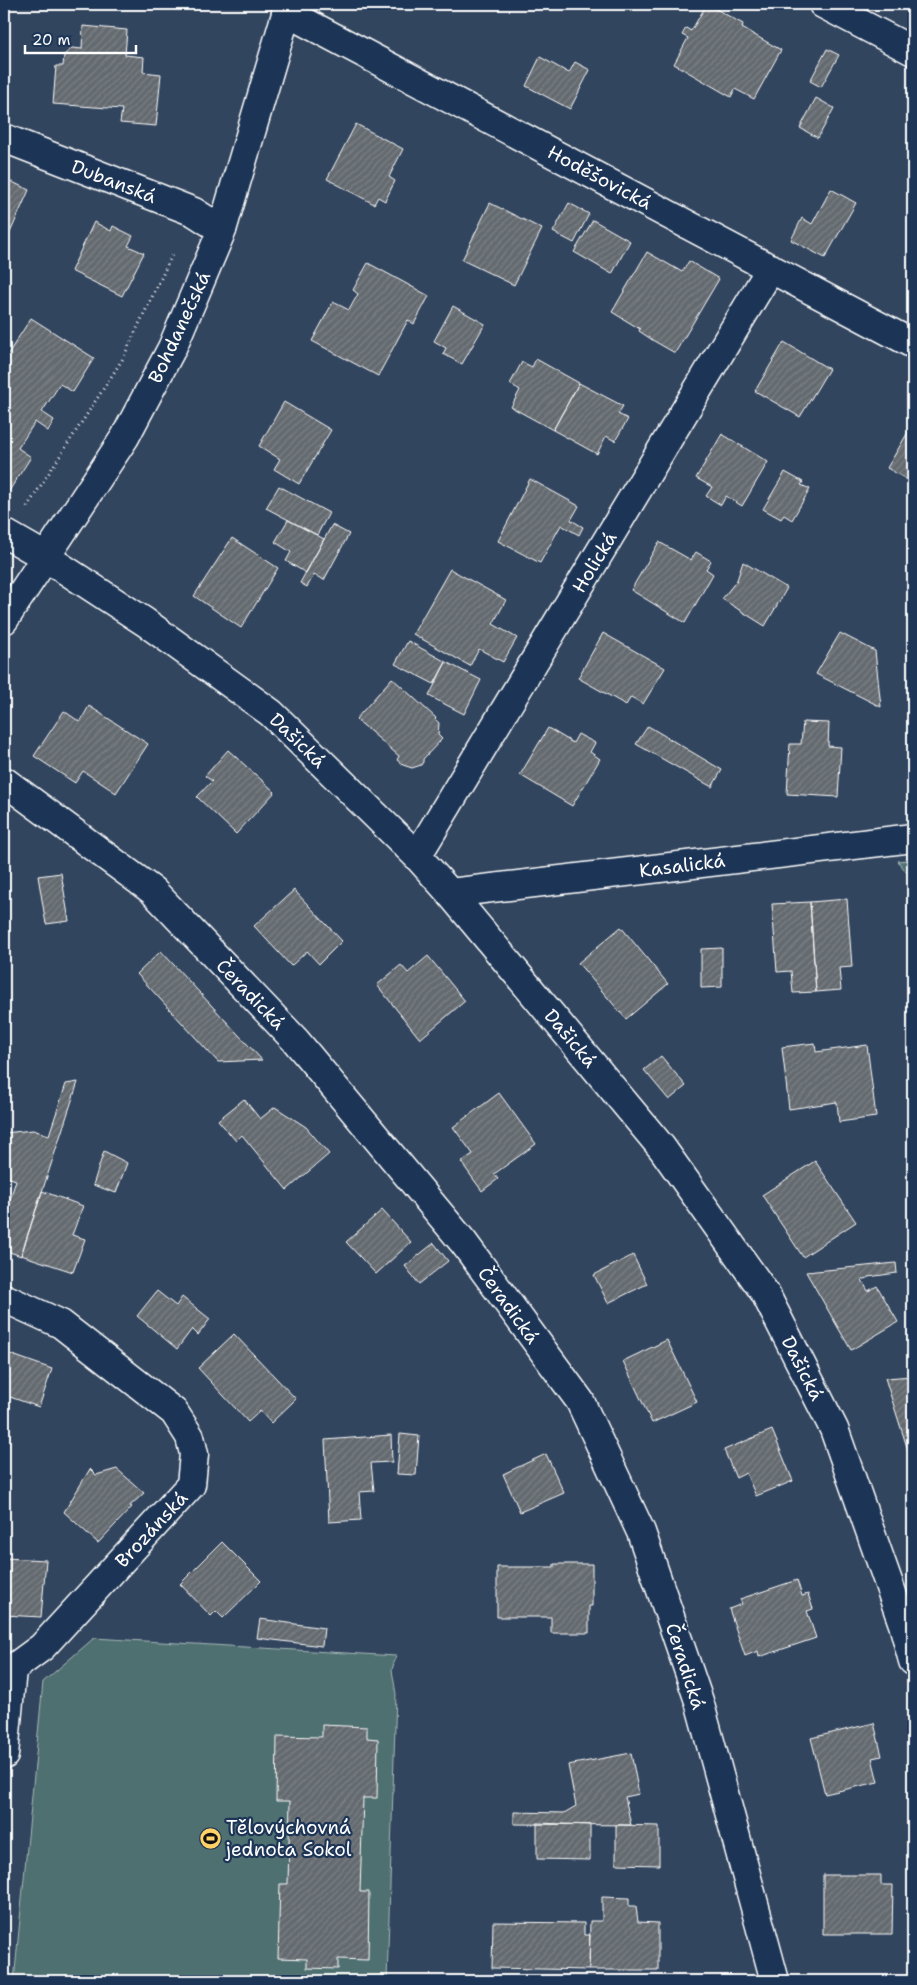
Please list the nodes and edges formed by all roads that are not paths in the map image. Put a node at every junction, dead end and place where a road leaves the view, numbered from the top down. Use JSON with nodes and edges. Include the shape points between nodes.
{"nodes":[{"id":1,"x":823,"y":4,"type":"edge"},
{"id":2,"x":288,"y":8,"type":"edge"},
{"id":3,"x":913,"y":51,"type":"edge"},
{"id":4,"x":4,"y":138,"type":"edge"},
{"id":5,"x":222,"y":230,"type":"junction"},
{"id":6,"x":771,"y":268,"type":"junction"},
{"id":7,"x":913,"y":344,"type":"edge"},
{"id":8,"x":6,"y":534,"type":"edge"},
{"id":9,"x":44,"y":556,"type":"junction"},
{"id":10,"x":4,"y":620,"type":"edge"},
{"id":11,"x":4,"y":781,"type":"edge"},
{"id":12,"x":913,"y":838,"type":"edge"},
{"id":13,"x":417,"y":856,"type":"junction"},
{"id":14,"x":450,"y":892,"type":"junction"},
{"id":15,"x":4,"y":1298,"type":"edge"},
{"id":16,"x":913,"y":1661,"type":"edge"},
{"id":17,"x":8,"y":1669,"type":"edge"},
{"id":18,"x":4,"y":1756,"type":"edge"},
{"id":19,"x":775,"y":1981,"type":"edge"}],
"edges":[{"from":1,"to":3,"type":"street"},
{"from":2,"to":5,"type":"street","name":"Bohdanečská"},
{"from":2,"to":6,"type":"street","name":"Hoděšovická"},
{"from":4,"to":5,"type":"street","name":"Dubanská","via":[[194,212]]},
{"from":5,"to":9,"type":"street","name":"Bohdanečská","via":[[172,348],[125,437]]},
{"from":6,"to":7,"type":"street","name":"Hoděšovická"},
{"from":6,"to":13,"type":"street","name":"Holická"},
{"from":8,"to":9,"type":"street","name":"Dašická"},
{"from":9,"to":10,"type":"street","name":"Bohdanečská"},
{"from":9,"to":13,"type":"street","name":"Dašická","via":[[145,622],[271,713]]},
{"from":11,"to":19,"type":"street","name":"Čeradická","via":[[153,891],[296,1041],[464,1244],[580,1401],[641,1532],[696,1692]]},
{"from":12,"to":14,"type":"street","name":"Kasalická"},
{"from":13,"to":14,"type":"street","name":"Dašická"},
{"from":14,"to":16,"type":"street","name":"Dašická","via":[[662,1148],[765,1293],[834,1429]]},
{"from":15,"to":17,"type":"street","name":"Brozánská","via":[[61,1324],[174,1412],[190,1437],[194,1454],[191,1485],[42,1646]]},
{"from":17,"to":18,"type":"street","name":"Brozánská"}]}
